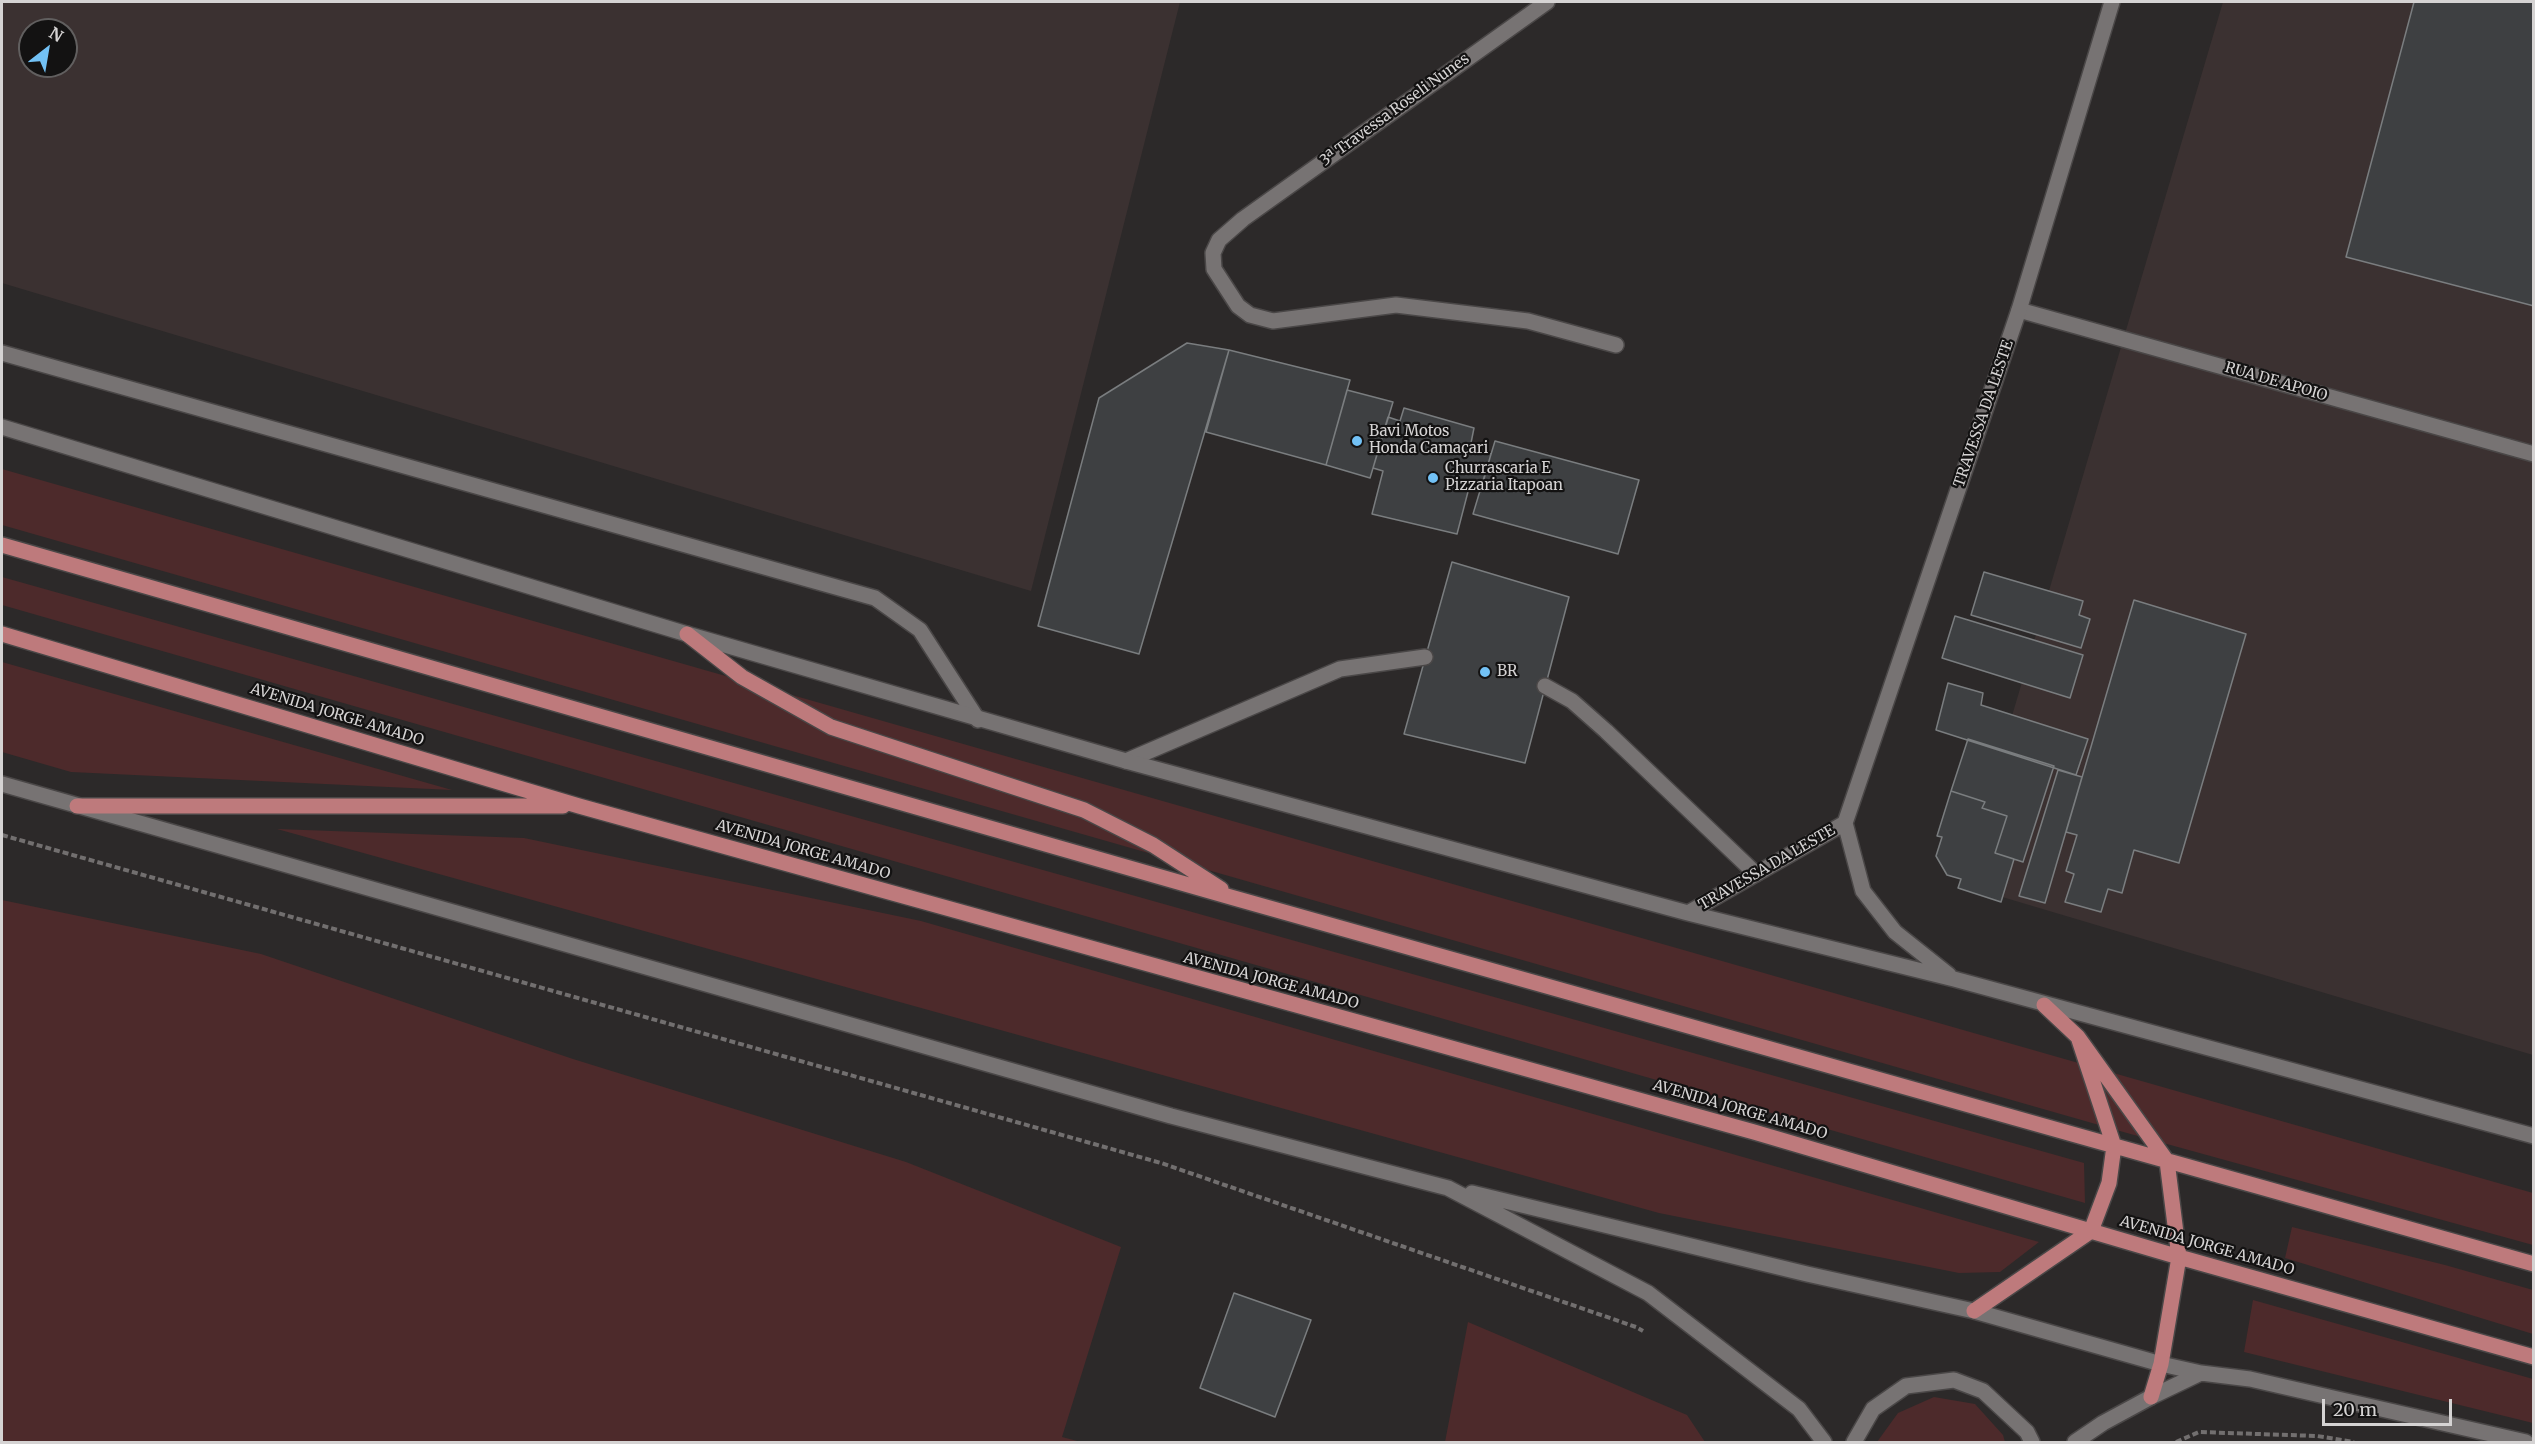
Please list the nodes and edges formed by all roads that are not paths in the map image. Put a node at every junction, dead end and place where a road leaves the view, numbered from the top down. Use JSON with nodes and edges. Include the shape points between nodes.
{"nodes":[{"id":1,"x":1547,"y":2,"type":"edge"},
{"id":2,"x":2112,"y":2,"type":"edge"},
{"id":3,"x":2019,"y":310,"type":"junction"},
{"id":4,"x":1616,"y":345,"type":"dead end"},
{"id":5,"x":2,"y":353,"type":"edge"},
{"id":6,"x":2,"y":427,"type":"edge"},
{"id":7,"x":2534,"y":453,"type":"edge"},
{"id":8,"x":2,"y":545,"type":"edge"},
{"id":9,"x":2,"y":634,"type":"edge"},
{"id":10,"x":687,"y":634,"type":"junction"},
{"id":11,"x":1425,"y":657,"type":"dead end"},
{"id":12,"x":1545,"y":686,"type":"dead end"},
{"id":13,"x":978,"y":720,"type":"junction"},
{"id":14,"x":1125,"y":761,"type":"junction"},
{"id":15,"x":2,"y":784,"type":"edge"},
{"id":16,"x":77,"y":806,"type":"junction"},
{"id":17,"x":579,"y":806,"type":"junction"},
{"id":18,"x":1845,"y":823,"type":"junction"},
{"id":19,"x":1756,"y":874,"type":"junction"},
{"id":20,"x":1234,"y":898,"type":"junction"},
{"id":21,"x":1688,"y":913,"type":"junction"},
{"id":22,"x":1954,"y":979,"type":"junction"},
{"id":23,"x":2044,"y":1005,"type":"junction"},
{"id":24,"x":2078,"y":1037,"type":"junction"},
{"id":25,"x":2534,"y":1136,"type":"edge"},
{"id":26,"x":2114,"y":1146,"type":"junction"},
{"id":27,"x":2167,"y":1161,"type":"junction"},
{"id":28,"x":1448,"y":1188,"type":"junction"},
{"id":29,"x":2091,"y":1231,"type":"junction"},
{"id":30,"x":2179,"y":1257,"type":"junction"},
{"id":31,"x":2534,"y":1264,"type":"edge"},
{"id":32,"x":1974,"y":1311,"type":"junction"},
{"id":33,"x":2534,"y":1357,"type":"edge"},
{"id":34,"x":2161,"y":1364,"type":"junction"},
{"id":35,"x":2201,"y":1373,"type":"junction"},
{"id":36,"x":2151,"y":1397,"type":"junction"},
{"id":37,"x":1824,"y":1443,"type":"edge"},
{"id":38,"x":1854,"y":1443,"type":"edge"},
{"id":39,"x":2032,"y":1443,"type":"edge"},
{"id":40,"x":2074,"y":1443,"type":"edge"},
{"id":41,"x":2526,"y":1443,"type":"edge"}],
"edges":[{"from":1,"to":4,"type":"street","name":"3ª Travessa Roseli Nunes","via":[[1242,219],[1219,240],[1214,269],[1238,306],[1250,315],[1273,321],[1396,305],[1528,321]]},
{"from":2,"to":3,"type":"street","name":"TRAVESSA DA LESTE"},
{"from":3,"to":7,"type":"street","name":"RUA DE APOIO"},
{"from":3,"to":18,"type":"street","name":"TRAVESSA DA LESTE"},
{"from":5,"to":13,"type":"street","via":[[875,598],[920,630]]},
{"from":6,"to":10,"type":"street"},
{"from":8,"to":20,"type":"main road"},
{"from":9,"to":17,"type":"main road","name":"AVENIDA JORGE AMADO"},
{"from":10,"to":13,"type":"street"},
{"from":10,"to":20,"type":"main road","via":[[742,677],[831,727],[1084,810],[1153,845]]},
{"from":11,"to":14,"type":"street","via":[[1340,669]]},
{"from":12,"to":19,"type":"street","via":[[1572,701],[1606,730]]},
{"from":13,"to":14,"type":"street"},
{"from":14,"to":21,"type":"street"},
{"from":15,"to":16,"type":"street"},
{"from":16,"to":17,"type":"main road"},
{"from":16,"to":28,"type":"street","via":[[1171,1116]]},
{"from":17,"to":29,"type":"main road","name":"AVENIDA JORGE AMADO","via":[[1754,1132]]},
{"from":18,"to":19,"type":"street","name":"TRAVESSA DA LESTE"},
{"from":18,"to":22,"type":"street","name":"TRAVESSA DA LESTE","via":[[1863,891],[1895,932]]},
{"from":19,"to":21,"type":"street","name":"TRAVESSA DA LESTE"},
{"from":20,"to":26,"type":"main road"},
{"from":21,"to":22,"type":"street"},
{"from":22,"to":23,"type":"street"},
{"from":23,"to":24,"type":"main road"},
{"from":23,"to":25,"type":"street"},
{"from":24,"to":26,"type":"main road"},
{"from":24,"to":27,"type":"main road"},
{"from":26,"to":27,"type":"main road"},
{"from":26,"to":29,"type":"main road","via":[[2109,1184]]},
{"from":27,"to":30,"type":"main road"},
{"from":27,"to":31,"type":"main road"},
{"from":28,"to":32,"type":"street"},
{"from":28,"to":37,"type":"street","via":[[1648,1293],[1800,1409]]},
{"from":29,"to":30,"type":"main road","name":"AVENIDA JORGE AMADO"},
{"from":29,"to":32,"type":"main road"},
{"from":30,"to":33,"type":"main road","name":"AVENIDA JORGE AMADO"},
{"from":30,"to":34,"type":"main road"},
{"from":32,"to":34,"type":"street"},
{"from":34,"to":35,"type":"street"},
{"from":34,"to":36,"type":"main road"},
{"from":35,"to":36,"type":"street"},
{"from":35,"to":41,"type":"street","via":[[2250,1379]]},
{"from":36,"to":40,"type":"street"},
{"from":38,"to":39,"type":"street","via":[[1873,1409],[1906,1386],[1954,1380],[1983,1391],[2027,1432]]}]}
